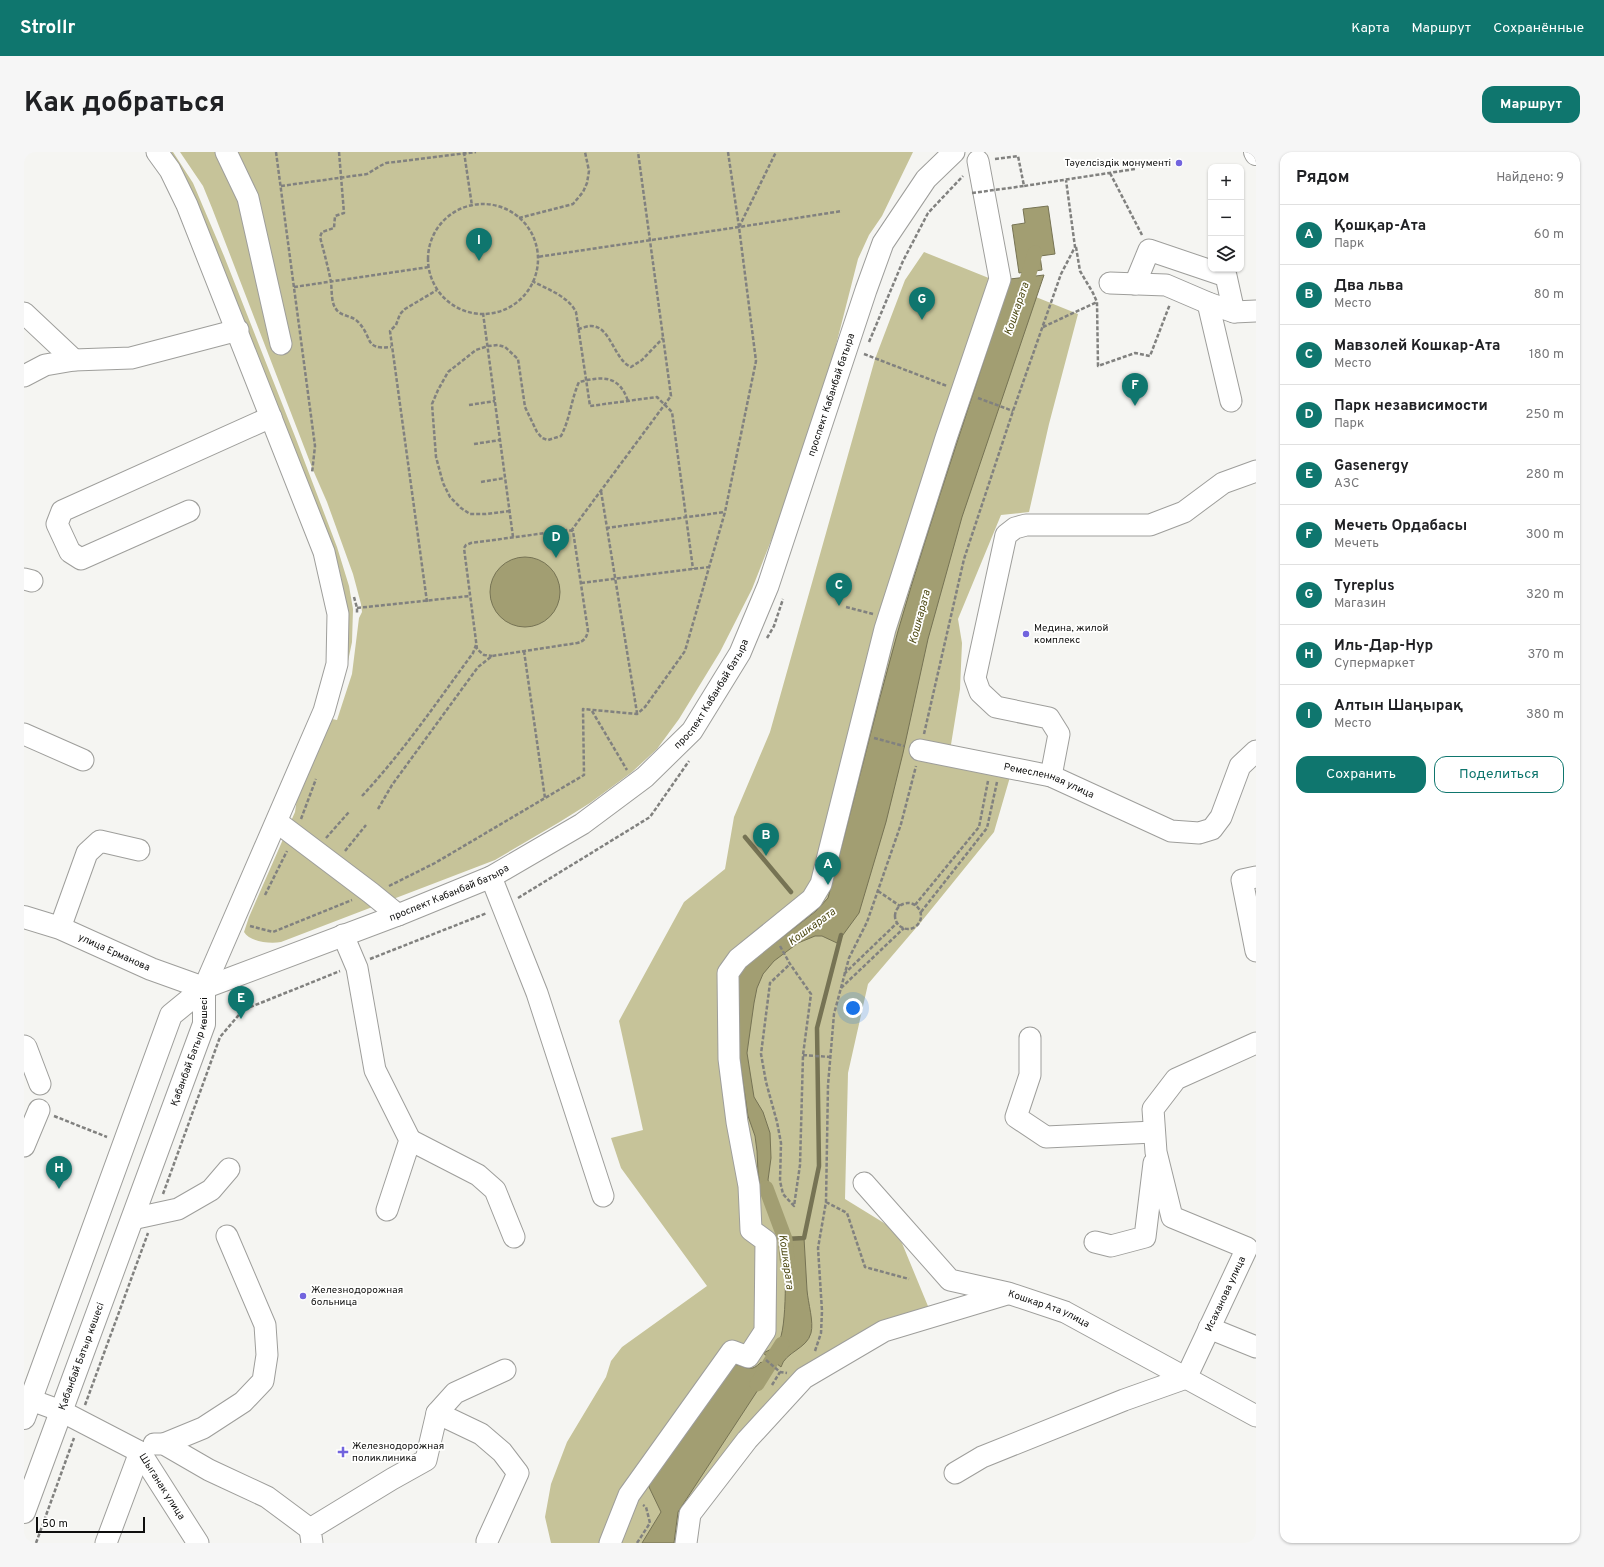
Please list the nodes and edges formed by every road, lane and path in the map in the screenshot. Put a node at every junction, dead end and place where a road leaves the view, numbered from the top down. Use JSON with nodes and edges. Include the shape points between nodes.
{"nodes":[{"id":1,"x":157,"y":152,"type":"edge"},
{"id":2,"x":226,"y":152,"type":"edge"},
{"id":3,"x":276,"y":152,"type":"edge"},
{"id":4,"x":339,"y":152,"type":"edge"},
{"id":5,"x":476,"y":152,"type":"edge"},
{"id":6,"x":585,"y":152,"type":"edge"},
{"id":7,"x":638,"y":152,"type":"edge"},
{"id":8,"x":728,"y":152,"type":"edge"},
{"id":9,"x":776,"y":152,"type":"edge"},
{"id":10,"x":954,"y":152,"type":"edge"},
{"id":11,"x":464,"y":153,"type":"edge"},
{"id":12,"x":978,"y":160,"type":"junction"},
{"id":13,"x":1135,"y":169,"type":"dead end"},
{"id":14,"x":1110,"y":173,"type":"junction"},
{"id":15,"x":340,"y":178,"type":"junction"},
{"id":16,"x":1066,"y":180,"type":"junction"},
{"id":17,"x":281,"y":186,"type":"junction"},
{"id":18,"x":1024,"y":186,"type":"junction"},
{"id":19,"x":972,"y":193,"type":"dead end"},
{"id":20,"x":472,"y":206,"type":"junction"},
{"id":21,"x":842,"y":211,"type":"dead end"},
{"id":22,"x":520,"y":218,"type":"junction"},
{"id":23,"x":739,"y":227,"type":"junction"},
{"id":24,"x":650,"y":240,"type":"junction"},
{"id":25,"x":1076,"y":247,"type":"junction"},
{"id":26,"x":1149,"y":250,"type":"junction"},
{"id":27,"x":537,"y":256,"type":"junction"},
{"id":28,"x":429,"y":267,"type":"junction"},
{"id":29,"x":331,"y":281,"type":"junction"},
{"id":30,"x":532,"y":281,"type":"junction"},
{"id":31,"x":1110,"y":283,"type":"dead end"},
{"id":32,"x":1135,"y":284,"type":"junction"},
{"id":33,"x":294,"y":287,"type":"junction"},
{"id":34,"x":1175,"y":289,"type":"junction"},
{"id":35,"x":437,"y":290,"type":"junction"},
{"id":36,"x":1097,"y":302,"type":"junction"},
{"id":37,"x":1208,"y":303,"type":"junction"},
{"id":38,"x":1256,"y":311,"type":"edge"},
{"id":39,"x":1234,"y":312,"type":"junction"},
{"id":40,"x":24,"y":313,"type":"edge"},
{"id":41,"x":483,"y":314,"type":"junction"},
{"id":42,"x":1042,"y":327,"type":"junction"},
{"id":43,"x":578,"y":329,"type":"junction"},
{"id":44,"x":238,"y":330,"type":"junction"},
{"id":45,"x":663,"y":338,"type":"junction"},
{"id":46,"x":281,"y":344,"type":"dead end"},
{"id":47,"x":488,"y":346,"type":"junction"},
{"id":48,"x":391,"y":348,"type":"junction"},
{"id":49,"x":74,"y":360,"type":"junction"},
{"id":50,"x":24,"y":376,"type":"edge"},
{"id":51,"x":931,"y":380,"type":"dead end"},
{"id":52,"x":586,"y":381,"type":"junction"},
{"id":53,"x":971,"y":395,"type":"dead end"},
{"id":54,"x":495,"y":401,"type":"junction"},
{"id":55,"x":628,"y":401,"type":"junction"},
{"id":56,"x":1231,"y":401,"type":"dead end"},
{"id":57,"x":469,"y":405,"type":"dead end"},
{"id":58,"x":665,"y":405,"type":"junction"},
{"id":59,"x":1013,"y":411,"type":"junction"},
{"id":60,"x":272,"y":417,"type":"junction"},
{"id":61,"x":500,"y":440,"type":"junction"},
{"id":62,"x":474,"y":444,"type":"dead end"},
{"id":63,"x":1256,"y":471,"type":"edge"},
{"id":64,"x":312,"y":475,"type":"dead end"},
{"id":65,"x":505,"y":478,"type":"junction"},
{"id":66,"x":481,"y":482,"type":"dead end"},
{"id":67,"x":601,"y":491,"type":"junction"},
{"id":68,"x":189,"y":511,"type":"dead end"},
{"id":69,"x":510,"y":511,"type":"junction"},
{"id":70,"x":725,"y":512,"type":"junction"},
{"id":71,"x":686,"y":518,"type":"junction"},
{"id":72,"x":606,"y":528,"type":"junction"},
{"id":73,"x":571,"y":531,"type":"junction"},
{"id":74,"x":513,"y":537,"type":"junction"},
{"id":75,"x":709,"y":567,"type":"junction"},
{"id":76,"x":693,"y":569,"type":"junction"},
{"id":77,"x":614,"y":578,"type":"junction"},
{"id":78,"x":581,"y":583,"type":"junction"},
{"id":79,"x":352,"y":593,"type":"dead end"},
{"id":80,"x":470,"y":596,"type":"junction"},
{"id":81,"x":784,"y":596,"type":"dead end"},
{"id":82,"x":427,"y":602,"type":"junction"},
{"id":83,"x":846,"y":607,"type":"dead end"},
{"id":84,"x":889,"y":617,"type":"junction"},
{"id":85,"x":766,"y":639,"type":"dead end"},
{"id":86,"x":476,"y":644,"type":"junction"},
{"id":87,"x":524,"y":651,"type":"junction"},
{"id":88,"x":492,"y":656,"type":"junction"},
{"id":89,"x":592,"y":710,"type":"junction"},
{"id":90,"x":637,"y":714,"type":"junction"},
{"id":91,"x":24,"y":734,"type":"edge"},
{"id":92,"x":858,"y":734,"type":"junction"},
{"id":93,"x":920,"y":750,"type":"junction"},
{"id":94,"x":1256,"y":751,"type":"edge"},
{"id":95,"x":83,"y":760,"type":"dead end"},
{"id":96,"x":689,"y":760,"type":"dead end"},
{"id":97,"x":996,"y":766,"type":"junction"},
{"id":98,"x":1050,"y":776,"type":"junction"},
{"id":99,"x":635,"y":785,"type":"junction"},
{"id":100,"x":362,"y":796,"type":"dead end"},
{"id":101,"x":545,"y":798,"type":"junction"},
{"id":102,"x":378,"y":809,"type":"dead end"},
{"id":103,"x":349,"y":812,"type":"dead end"},
{"id":104,"x":277,"y":822,"type":"junction"},
{"id":105,"x":366,"y":826,"type":"dead end"},
{"id":106,"x":323,"y":841,"type":"dead end"},
{"id":107,"x":288,"y":847,"type":"dead end"},
{"id":108,"x":140,"y":850,"type":"dead end"},
{"id":109,"x":342,"y":854,"type":"dead end"},
{"id":110,"x":491,"y":877,"type":"junction"},
{"id":111,"x":1256,"y":877,"type":"edge"},
{"id":112,"x":387,"y":887,"type":"dead end"},
{"id":113,"x":878,"y":891,"type":"junction"},
{"id":114,"x":263,"y":898,"type":"dead end"},
{"id":115,"x":356,"y":898,"type":"dead end"},
{"id":116,"x":915,"y":905,"type":"junction"},
{"id":117,"x":900,"y":906,"type":"junction"},
{"id":118,"x":503,"y":907,"type":"junction"},
{"id":119,"x":920,"y":912,"type":"junction"},
{"id":120,"x":398,"y":915,"type":"junction"},
{"id":121,"x":24,"y":916,"type":"edge"},
{"id":122,"x":253,"y":920,"type":"dead end"},
{"id":123,"x":897,"y":922,"type":"junction"},
{"id":124,"x":60,"y":928,"type":"junction"},
{"id":125,"x":904,"y":928,"type":"junction"},
{"id":126,"x":343,"y":935,"type":"junction"},
{"id":127,"x":1256,"y":951,"type":"edge"},
{"id":128,"x":356,"y":965,"type":"junction"},
{"id":129,"x":844,"y":975,"type":"junction"},
{"id":130,"x":204,"y":988,"type":"junction"},
{"id":131,"x":840,"y":990,"type":"junction"},
{"id":132,"x":1030,"y":1038,"type":"dead end"},
{"id":133,"x":1256,"y":1043,"type":"edge"},
{"id":134,"x":24,"y":1046,"type":"edge"},
{"id":135,"x":803,"y":1055,"type":"junction"},
{"id":136,"x":830,"y":1057,"type":"junction"},
{"id":137,"x":40,"y":1084,"type":"dead end"},
{"id":138,"x":39,"y":1110,"type":"joint"},
{"id":139,"x":1154,"y":1132,"type":"junction"},
{"id":140,"x":410,"y":1140,"type":"junction"},
{"id":141,"x":125,"y":1144,"type":"junction"},
{"id":142,"x":24,"y":1146,"type":"edge"},
{"id":143,"x":1156,"y":1152,"type":"junction"},
{"id":144,"x":230,"y":1170,"type":"dead end"},
{"id":145,"x":864,"y":1183,"type":"dead end"},
{"id":146,"x":603,"y":1196,"type":"dead end"},
{"id":147,"x":826,"y":1202,"type":"junction"},
{"id":148,"x":387,"y":1210,"type":"dead end"},
{"id":149,"x":155,"y":1214,"type":"junction"},
{"id":150,"x":132,"y":1219,"type":"junction"},
{"id":151,"x":227,"y":1236,"type":"dead end"},
{"id":152,"x":514,"y":1237,"type":"dead end"},
{"id":153,"x":1095,"y":1242,"type":"dead end"},
{"id":154,"x":1251,"y":1250,"type":"edge"},
{"id":155,"x":909,"y":1279,"type":"dead end"},
{"id":156,"x":1008,"y":1293,"type":"junction"},
{"id":157,"x":1209,"y":1328,"type":"junction"},
{"id":158,"x":1256,"y":1347,"type":"edge"},
{"id":159,"x":811,"y":1354,"type":"dead end"},
{"id":160,"x":763,"y":1358,"type":"dead end"},
{"id":161,"x":505,"y":1370,"type":"dead end"},
{"id":162,"x":791,"y":1373,"type":"dead end"},
{"id":163,"x":1186,"y":1378,"type":"junction"},
{"id":164,"x":28,"y":1398,"type":"edge"},
{"id":165,"x":437,"y":1413,"type":"junction"},
{"id":166,"x":70,"y":1416,"type":"junction"},
{"id":167,"x":1256,"y":1416,"type":"edge"},
{"id":168,"x":164,"y":1444,"type":"junction"},
{"id":169,"x":134,"y":1449,"type":"junction"},
{"id":170,"x":955,"y":1473,"type":"dead end"},
{"id":171,"x":629,"y":1495,"type":"junction"},
{"id":172,"x":24,"y":1512,"type":"edge"},
{"id":173,"x":311,"y":1536,"type":"edge"},
{"id":174,"x":487,"y":1541,"type":"dead end"},
{"id":175,"x":36,"y":1543,"type":"edge"},
{"id":176,"x":106,"y":1543,"type":"edge"},
{"id":177,"x":198,"y":1543,"type":"edge"},
{"id":178,"x":610,"y":1543,"type":"edge"},
{"id":179,"x":637,"y":1543,"type":"edge"},
{"id":180,"x":686,"y":1543,"type":"edge"}],
"edges":[{"from":1,"to":44,"type":"street","via":[[170,170],[187,205]]},
{"from":2,"to":46,"type":"street","via":[[248,198]]},
{"from":3,"to":17,"type":"path"},
{"from":4,"to":15,"type":"path"},
{"from":5,"to":11,"type":"path"},
{"from":6,"to":22,"type":"path","via":[[589,171],[587,183],[584,192],[573,204]]},
{"from":7,"to":24,"type":"path"},
{"from":8,"to":23,"type":"path"},
{"from":9,"to":23,"type":"path"},
{"from":10,"to":99,"type":"street","name":"проспект Кабанбай батыра","via":[[926,179],[884,243],[768,586],[740,653],[692,731]]},
{"from":11,"to":15,"type":"path","via":[[386,164],[367,174]]},
{"from":11,"to":20,"type":"path"},
{"from":12,"to":18,"type":"path","via":[[1018,156]]},
{"from":12,"to":51,"type":"path","via":[[928,213],[903,261],[864,354]]},
{"from":12,"to":84,"type":"street","via":[[1000,279]]},
{"from":13,"to":14,"type":"path"},
{"from":14,"to":16,"type":"path"},
{"from":14,"to":26,"type":"path"},
{"from":15,"to":17,"type":"path"},
{"from":15,"to":29,"type":"path","via":[[344,213],[335,216],[334,228],[322,232],[320,237]]},
{"from":16,"to":18,"type":"path"},
{"from":16,"to":25,"type":"path"},
{"from":17,"to":33,"type":"path"},
{"from":18,"to":19,"type":"path","bridge":true},
{"from":20,"to":22,"type":"path","via":[[482,204],[502,207]]},
{"from":20,"to":28,"type":"path","via":[[462,208],[445,218],[433,235],[427,254]]},
{"from":21,"to":23,"type":"path"},
{"from":22,"to":27,"type":"path","via":[[532,234]]},
{"from":23,"to":24,"type":"path"},
{"from":23,"to":70,"type":"path","via":[[756,361]]},
{"from":24,"to":27,"type":"path"},
{"from":24,"to":45,"type":"path"},
{"from":25,"to":36,"type":"path","via":[[1080,271]]},
{"from":25,"to":42,"type":"path","via":[[1061,274]]},
{"from":26,"to":32,"type":"street"},
{"from":26,"to":39,"type":"street","via":[[1226,276]]},
{"from":27,"to":30,"type":"path","via":[[536,274]]},
{"from":28,"to":29,"type":"path"},
{"from":28,"to":35,"type":"path"},
{"from":29,"to":33,"type":"path"},
{"from":29,"to":48,"type":"path","via":[[335,308],[341,314],[358,321],[374,347]]},
{"from":30,"to":41,"type":"path","via":[[527,292],[512,306]]},
{"from":30,"to":43,"type":"path","via":[[561,296],[573,306]]},
{"from":31,"to":32,"type":"street"},
{"from":32,"to":34,"type":"street","via":[[1166,285]]},
{"from":33,"to":64,"type":"path","via":[[315,446]]},
{"from":34,"to":36,"type":"path","via":[[1150,356],[1136,353],[1098,366]]},
{"from":34,"to":37,"type":"street"},
{"from":35,"to":41,"type":"path","via":[[454,306],[473,314]]},
{"from":35,"to":48,"type":"path","via":[[400,314],[396,325],[390,331]]},
{"from":36,"to":42,"type":"path"},
{"from":37,"to":39,"type":"street"},
{"from":37,"to":56,"type":"street"},
{"from":38,"to":39,"type":"street"},
{"from":40,"to":49,"type":"street"},
{"from":41,"to":47,"type":"path"},
{"from":42,"to":59,"type":"path"},
{"from":43,"to":45,"type":"path","via":[[591,326],[599,328],[606,334],[625,364],[631,366],[642,360]]},
{"from":43,"to":52,"type":"path"},
{"from":44,"to":49,"type":"street","via":[[131,358]]},
{"from":44,"to":60,"type":"street"},
{"from":45,"to":58,"type":"path","via":[[671,396]]},
{"from":47,"to":52,"type":"path","via":[[505,347],[518,359],[525,407],[542,438],[548,440],[561,436],[574,393],[579,382]]},
{"from":47,"to":54,"type":"path"},
{"from":47,"to":69,"type":"path","via":[[476,350],[448,372],[438,390],[432,404],[436,458],[443,483],[450,497],[460,508],[470,514]]},
{"from":48,"to":82,"type":"path"},
{"from":49,"to":50,"type":"street","via":[[45,365]]},
{"from":52,"to":55,"type":"path","via":[[612,379],[622,387]]},
{"from":52,"to":55,"type":"path","via":[[590,406]]},
{"from":53,"to":59,"type":"path"},
{"from":54,"to":57,"type":"path"},
{"from":54,"to":61,"type":"path"},
{"from":55,"to":58,"type":"path","via":[[657,397]]},
{"from":58,"to":67,"type":"path"},
{"from":58,"to":71,"type":"path","via":[[672,412]]},
{"from":59,"to":93,"type":"path","via":[[964,559]]},
{"from":60,"to":68,"type":"street","via":[[62,511],[57,524],[70,552],[81,559]]},
{"from":60,"to":104,"type":"street","via":[[324,552],[338,614],[337,664],[324,711]]},
{"from":61,"to":62,"type":"path"},
{"from":61,"to":65,"type":"path"},
{"from":63,"to":98,"type":"street","via":[[1223,483],[1184,512],[1150,525],[1026,525],[1016,528],[1006,536],[975,678],[980,692],[996,706],[1049,718],[1059,734]]},
{"from":65,"to":66,"type":"path"},
{"from":65,"to":69,"type":"path"},
{"from":67,"to":72,"type":"path"},
{"from":67,"to":73,"type":"path"},
{"from":69,"to":74,"type":"path"},
{"from":70,"to":71,"type":"path"},
{"from":70,"to":75,"type":"path"},
{"from":71,"to":72,"type":"path"},
{"from":71,"to":76,"type":"path"},
{"from":72,"to":77,"type":"path"},
{"from":73,"to":74,"type":"path"},
{"from":73,"to":78,"type":"path","via":[[574,535]]},
{"from":74,"to":80,"type":"path","via":[[466,545],[464,548]]},
{"from":75,"to":76,"type":"path"},
{"from":75,"to":90,"type":"path","via":[[685,651],[645,707]]},
{"from":76,"to":77,"type":"path"},
{"from":77,"to":78,"type":"path"},
{"from":77,"to":90,"type":"path"},
{"from":78,"to":87,"type":"path","via":[[587,637],[577,643]]},
{"from":79,"to":82,"type":"path","via":[[357,608]]},
{"from":80,"to":82,"type":"path"},
{"from":80,"to":86,"type":"path"},
{"from":81,"to":85,"type":"path","via":[[774,626]]},
{"from":83,"to":84,"type":"path"},
{"from":84,"to":92,"type":"street"},
{"from":86,"to":88,"type":"path","via":[[481,653]]},
{"from":86,"to":100,"type":"path","via":[[473,653],[409,740]]},
{"from":87,"to":88,"type":"path"},
{"from":87,"to":101,"type":"path"},
{"from":88,"to":102,"type":"path","via":[[478,667],[392,785]]},
{"from":89,"to":90,"type":"path"},
{"from":89,"to":99,"type":"path"},
{"from":89,"to":101,"type":"path","via":[[583,709],[584,775]]},
{"from":91,"to":95,"type":"street"},
{"from":92,"to":93,"type":"path"},
{"from":92,"to":171,"type":"street","via":[[821,884],[812,899],[738,959],[728,973],[729,1059],[749,1186],[750,1230],[766,1240],[765,1331],[748,1357],[732,1351]]},
{"from":93,"to":97,"type":"street","name":"Ремесленная улица"},
{"from":93,"to":113,"type":"path","via":[[901,824]]},
{"from":94,"to":98,"type":"street","name":"Ремесленная улица","via":[[1240,766],[1221,817],[1212,829],[1199,833],[1171,831]]},
{"from":96,"to":118,"type":"path","via":[[650,817]]},
{"from":97,"to":98,"type":"street","name":"Ремесленная улица"},
{"from":97,"to":116,"type":"path","via":[[979,826]]},
{"from":97,"to":119,"type":"path","via":[[987,828]]},
{"from":99,"to":110,"type":"street","name":"проспект Кабанбай батыра","via":[[582,824]]},
{"from":101,"to":112,"type":"path","via":[[435,863]]},
{"from":103,"to":106,"type":"path"},
{"from":104,"to":120,"type":"street"},
{"from":104,"to":130,"type":"street"},
{"from":105,"to":109,"type":"path"},
{"from":107,"to":114,"type":"path"},
{"from":108,"to":124,"type":"street","via":[[100,841],[87,853]]},
{"from":110,"to":118,"type":"street"},
{"from":110,"to":120,"type":"street","name":"проспект Кабанбай батыра"},
{"from":111,"to":127,"type":"street","via":[[1242,880]]},
{"from":113,"to":117,"type":"path"},
{"from":113,"to":129,"type":"path"},
{"from":115,"to":122,"type":"path","via":[[273,932],[250,927]]},
{"from":116,"to":117,"type":"path","via":[[906,903]]},
{"from":116,"to":119,"type":"path"},
{"from":117,"to":123,"type":"path","via":[[896,915]]},
{"from":118,"to":128,"type":"path"},
{"from":118,"to":146,"type":"street","via":[[537,993]]},
{"from":119,"to":125,"type":"path","via":[[921,918],[916,926]]},
{"from":120,"to":126,"type":"street","name":"проспект Кабанбай батыра"},
{"from":121,"to":124,"type":"main road","name":"улица Ерманова"},
{"from":123,"to":125,"type":"path"},
{"from":123,"to":129,"type":"path"},
{"from":124,"to":130,"type":"main road","name":"улица Ерманова","via":[[151,969]]},
{"from":125,"to":131,"type":"path"},
{"from":126,"to":128,"type":"street"},
{"from":126,"to":130,"type":"street","name":"проспект Кабанбай батыра"},
{"from":128,"to":140,"type":"street","via":[[375,1070]]},
{"from":128,"to":149,"type":"path","via":[[243,1010],[220,1037]]},
{"from":129,"to":131,"type":"path"},
{"from":130,"to":141,"type":"main road","name":"Қабанбай Батыр көшесі","via":[[171,1014]]},
{"from":130,"to":150,"type":"main road","name":"Қабанбай Батыр көшесі","via":[[204,1024]]},
{"from":131,"to":136,"type":"path","via":[[834,1014]]},
{"from":132,"to":139,"type":"street","via":[[1030,1075],[1016,1117],[1046,1137]]},
{"from":133,"to":139,"type":"street","name":"Исаханова улица","via":[[1176,1079],[1153,1109]]},
{"from":134,"to":137,"type":"street"},
{"from":135,"to":135,"type":"path","via":[[800,1165],[794,1206],[783,1194],[780,1181],[781,1143],[761,1054],[770,984],[790,964],[811,994]]},
{"from":135,"to":136,"type":"path"},
{"from":136,"to":147,"type":"path"},
{"from":138,"to":141,"type":"path"},
{"from":138,"to":142,"type":"street"},
{"from":139,"to":143,"type":"street","name":"Исаханова улица"},
{"from":140,"to":148,"type":"street"},
{"from":140,"to":152,"type":"street","via":[[478,1175],[494,1190]]},
{"from":141,"to":164,"type":"main road","name":"Қабанбай Батыр көшесі"},
{"from":143,"to":153,"type":"street","via":[[1144,1237],[1111,1246]]},
{"from":143,"to":154,"type":"street","name":"Исаханова улица","via":[[1172,1217]]},
{"from":144,"to":149,"type":"street","via":[[211,1190],[178,1209]]},
{"from":145,"to":156,"type":"street","name":"Кошкар Ата улица","via":[[950,1280]]},
{"from":147,"to":155,"type":"path","via":[[847,1212],[865,1267]]},
{"from":147,"to":159,"type":"path","via":[[818,1240],[821,1333],[816,1350]]},
{"from":149,"to":150,"type":"street"},
{"from":149,"to":166,"type":"path"},
{"from":150,"to":166,"type":"main road","name":"Қабанбай Батыр көшесі"},
{"from":151,"to":168,"type":"street","via":[[265,1325],[267,1355],[263,1381],[243,1402],[204,1428]]},
{"from":154,"to":157,"type":"street","name":"Исаханова улица"},
{"from":156,"to":163,"type":"street","name":"Кошкар Ата улица","via":[[1065,1312]]},
{"from":156,"to":180,"type":"street","via":[[884,1331],[804,1378],[747,1440],[690,1514]]},
{"from":157,"to":158,"type":"street"},
{"from":157,"to":163,"type":"street","name":"Исаханова улица"},
{"from":160,"to":162,"type":"path","via":[[780,1372]]},
{"from":161,"to":165,"type":"street","via":[[455,1393]]},
{"from":163,"to":167,"type":"street","name":"Кошкар Ата улица"},
{"from":163,"to":170,"type":"street","via":[[982,1457]]},
{"from":164,"to":166,"type":"street","name":"Шыганак улица"},
{"from":165,"to":173,"type":"street","via":[[426,1460],[392,1479]]},
{"from":165,"to":174,"type":"street","via":[[481,1434],[502,1452],[518,1473]]},
{"from":166,"to":169,"type":"street","name":"Шыганак улица"},
{"from":166,"to":172,"type":"main road","name":"Қабанбай Батыр көшесі"},
{"from":166,"to":175,"type":"path"},
{"from":168,"to":169,"type":"street"},
{"from":168,"to":173,"type":"street","via":[[209,1470],[267,1497]]},
{"from":169,"to":176,"type":"street"},
{"from":169,"to":177,"type":"street","name":"Шыганак улица"},
{"from":171,"to":178,"type":"street"},
{"from":171,"to":179,"type":"path","via":[[646,1508],[650,1523]]}]}
